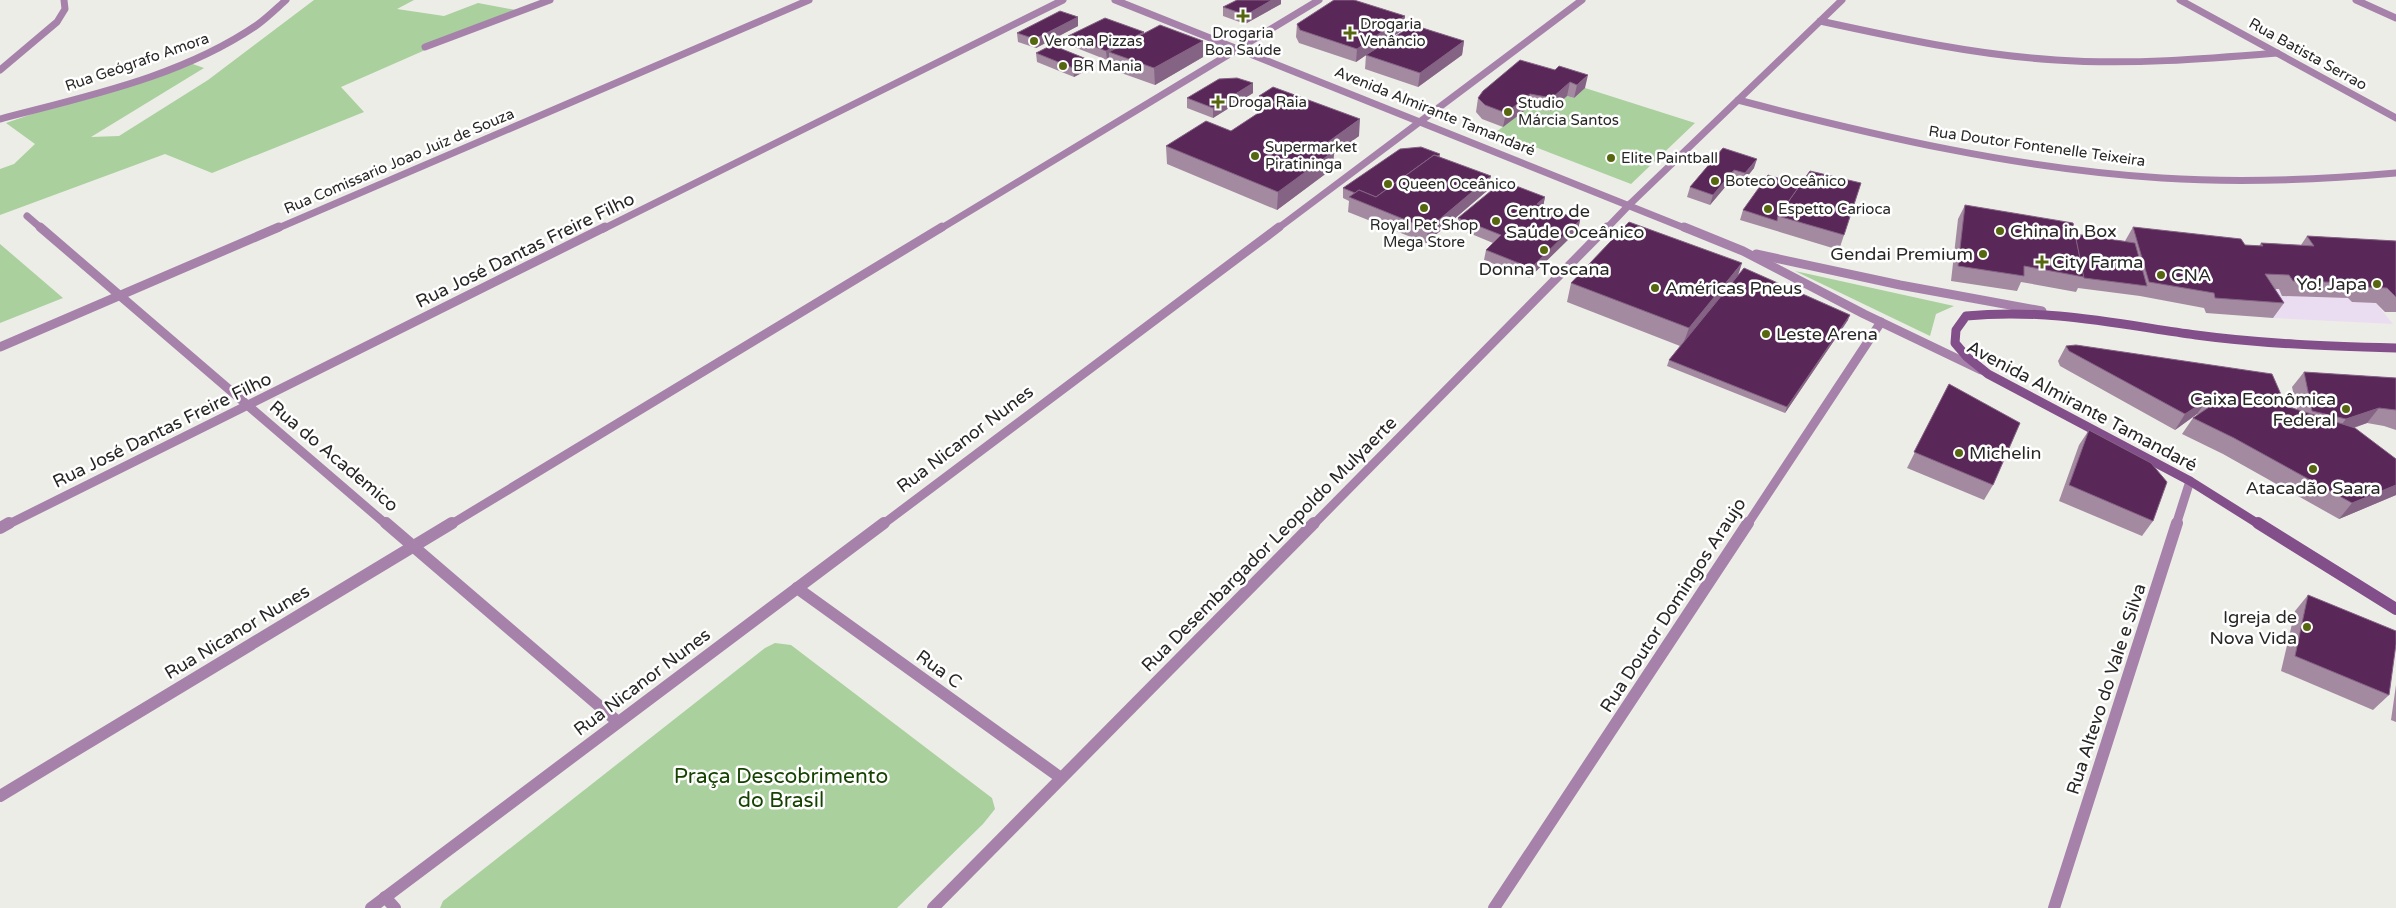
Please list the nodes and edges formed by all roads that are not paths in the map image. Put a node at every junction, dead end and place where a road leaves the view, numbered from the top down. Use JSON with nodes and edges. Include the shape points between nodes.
{"nodes":[{"id":1,"x":64,"y":0,"type":"edge"},
{"id":2,"x":286,"y":0,"type":"edge"},
{"id":3,"x":550,"y":0,"type":"edge"},
{"id":4,"x":809,"y":0,"type":"edge"},
{"id":5,"x":1064,"y":0,"type":"edge"},
{"id":6,"x":1116,"y":0,"type":"edge"},
{"id":7,"x":1319,"y":0,"type":"edge"},
{"id":8,"x":1582,"y":0,"type":"edge"},
{"id":9,"x":1842,"y":0,"type":"edge"},
{"id":10,"x":2180,"y":0,"type":"edge"},
{"id":11,"x":2356,"y":0,"type":"edge"},
{"id":12,"x":2396,"y":18,"type":"edge"},
{"id":13,"x":1820,"y":21,"type":"junction"},
{"id":14,"x":425,"y":48,"type":"dead end"},
{"id":15,"x":1237,"y":48,"type":"junction"},
{"id":16,"x":2277,"y":53,"type":"junction"},
{"id":17,"x":0,"y":70,"type":"edge"},
{"id":18,"x":1738,"y":100,"type":"junction"},
{"id":19,"x":0,"y":114,"type":"edge"},
{"id":20,"x":12,"y":116,"type":"junction"},
{"id":21,"x":2396,"y":118,"type":"edge"},
{"id":22,"x":0,"y":119,"type":"edge"},
{"id":23,"x":1418,"y":120,"type":"junction"},
{"id":24,"x":2396,"y":173,"type":"edge"},
{"id":25,"x":1630,"y":204,"type":"junction"},
{"id":26,"x":27,"y":216,"type":"dead end"},
{"id":27,"x":1743,"y":251,"type":"junction"},
{"id":28,"x":121,"y":296,"type":"junction"},
{"id":29,"x":2042,"y":312,"type":"junction"},
{"id":30,"x":1881,"y":322,"type":"junction"},
{"id":31,"x":0,"y":347,"type":"edge"},
{"id":32,"x":2396,"y":348,"type":"edge"},
{"id":33,"x":1988,"y":374,"type":"junction"},
{"id":34,"x":248,"y":405,"type":"junction"},
{"id":35,"x":2190,"y":482,"type":"junction"},
{"id":36,"x":0,"y":528,"type":"edge"},
{"id":37,"x":414,"y":546,"type":"junction"},
{"id":38,"x":797,"y":588,"type":"junction"},
{"id":39,"x":2396,"y":609,"type":"edge"},
{"id":40,"x":618,"y":722,"type":"junction"},
{"id":41,"x":1061,"y":778,"type":"junction"},
{"id":42,"x":0,"y":796,"type":"edge"},
{"id":43,"x":385,"y":897,"type":"junction"},
{"id":44,"x":371,"y":908,"type":"edge"},
{"id":45,"x":395,"y":908,"type":"edge"},
{"id":46,"x":933,"y":908,"type":"edge"},
{"id":47,"x":1494,"y":908,"type":"edge"},
{"id":48,"x":2054,"y":908,"type":"edge"}],
"edges":[{"from":1,"to":17,"type":"street","via":[[65,9],[57,22]]},
{"from":2,"to":20,"type":"street","name":"Rua Geógrafo Amora","via":[[268,19],[220,48],[192,60],[102,92]]},
{"from":3,"to":14,"type":"street"},
{"from":4,"to":28,"type":"street","name":"Rua Comissario Joao Juiz de Souza"},
{"from":5,"to":34,"type":"street","name":"Rua José Dantas Freire Filho"},
{"from":6,"to":15,"type":"street","name":"Avenida Almirante Tamandaré"},
{"from":7,"to":15,"type":"street","name":"Rua Nicanor Nunes"},
{"from":8,"to":23,"type":"street","name":"Rua Nicanor Nunes"},
{"from":9,"to":13,"type":"street","name":"Rua Desembargador Leopoldo Mulyaerte"},
{"from":10,"to":16,"type":"street","name":"Rua Batista Serrao"},
{"from":11,"to":12,"type":"street"},
{"from":13,"to":16,"type":"street","via":[[1967,52],[2026,58],[2139,61]]},
{"from":13,"to":18,"type":"street","name":"Rua Desembargador Leopoldo Mulyaerte"},
{"from":15,"to":23,"type":"street","name":"Avenida Almirante Tamandaré"},
{"from":15,"to":37,"type":"street","name":"Rua Nicanor Nunes"},
{"from":16,"to":21,"type":"street","name":"Rua Batista Serrao"},
{"from":18,"to":24,"type":"street","name":"Rua Doutor Fontenelle Teixeira","via":[[1893,138],[1971,153],[2128,175],[2271,181]]},
{"from":18,"to":25,"type":"street","name":"Rua Desembargador Leopoldo Mulyaerte"},
{"from":19,"to":20,"type":"street"},
{"from":20,"to":22,"type":"street","name":"Rua Geógrafo Amora"},
{"from":23,"to":25,"type":"street","name":"Avenida Almirante Tamandaré"},
{"from":23,"to":38,"type":"street","name":"Rua Nicanor Nunes"},
{"from":25,"to":27,"type":"street","name":"Avenida Almirante Tamandaré"},
{"from":25,"to":41,"type":"street","name":"Rua Desembargador Leopoldo Mulyaerte"},
{"from":26,"to":28,"type":"street","name":"Rua do Academico"},
{"from":27,"to":29,"type":"street","name":"Avenida Almirante Tamandaré"},
{"from":27,"to":30,"type":"street","name":"Avenida Almirante Tamandaré"},
{"from":28,"to":31,"type":"street","name":"Rua Comissario Joao Juiz de Souza"},
{"from":28,"to":34,"type":"street","name":"Rua do Academico"},
{"from":29,"to":32,"type":"main road","via":[[2198,335]]},
{"from":29,"to":33,"type":"main road","via":[[1992,312],[1966,316],[1956,330],[1955,343]]},
{"from":30,"to":33,"type":"street","name":"Avenida Almirante Tamandaré"},
{"from":30,"to":47,"type":"street","name":"Rua Doutor Domingos Araujo"},
{"from":33,"to":35,"type":"main road","name":"Avenida Almirante Tamandaré"},
{"from":34,"to":36,"type":"street","name":"Rua José Dantas Freire Filho"},
{"from":34,"to":37,"type":"street","name":"Rua do Academico"},
{"from":35,"to":39,"type":"main road","name":"Avenida Almirante Tamandaré"},
{"from":35,"to":48,"type":"street","name":"Rua Altevo do Vale e Silva"},
{"from":37,"to":40,"type":"street","name":"Rua do Academico"},
{"from":37,"to":42,"type":"street","name":"Rua Nicanor Nunes"},
{"from":38,"to":40,"type":"street","name":"Rua Nicanor Nunes"},
{"from":38,"to":41,"type":"street","name":"Rua C"},
{"from":40,"to":43,"type":"street","name":"Rua Nicanor Nunes"},
{"from":41,"to":46,"type":"street","name":"Rua Desembargador Leopoldo Mulyaerte"},
{"from":43,"to":44,"type":"street","name":"Rua Nicanor Nunes"},
{"from":43,"to":45,"type":"street"}]}
